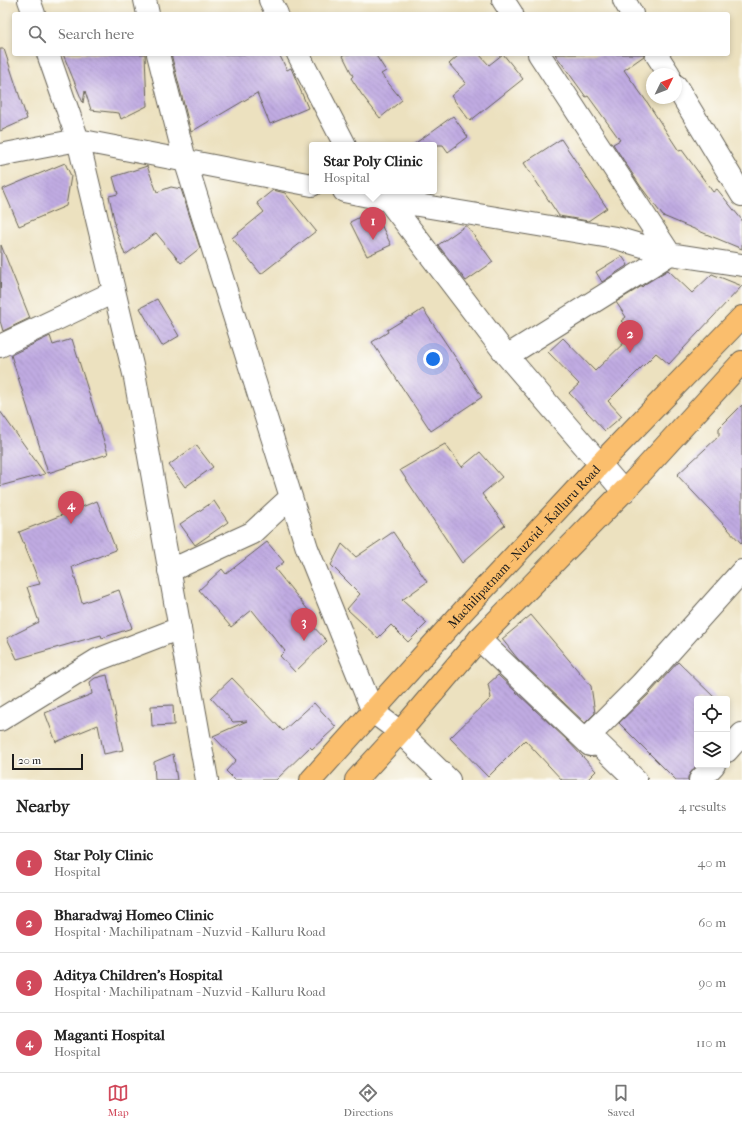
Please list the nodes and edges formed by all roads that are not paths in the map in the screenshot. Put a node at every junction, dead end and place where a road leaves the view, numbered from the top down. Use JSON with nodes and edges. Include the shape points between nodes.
{"nodes":[{"id":1,"x":29,"y":0,"type":"edge"},
{"id":2,"x":145,"y":0,"type":"edge"},
{"id":3,"x":270,"y":0,"type":"edge"},
{"id":4,"x":503,"y":0,"type":"edge"},
{"id":5,"x":624,"y":0,"type":"edge"},
{"id":6,"x":33,"y":12,"type":"edge"},
{"id":7,"x":148,"y":12,"type":"edge"},
{"id":8,"x":276,"y":12,"type":"edge"},
{"id":9,"x":511,"y":12,"type":"edge"},
{"id":10,"x":631,"y":12,"type":"edge"},
{"id":11,"x":49,"y":56,"type":"edge"},
{"id":12,"x":159,"y":56,"type":"edge"},
{"id":13,"x":299,"y":56,"type":"edge"},
{"id":14,"x":540,"y":56,"type":"edge"},
{"id":15,"x":657,"y":56,"type":"edge"},
{"id":16,"x":665,"y":68,"type":"edge"},
{"id":17,"x":682,"y":96,"type":"edge"},
{"id":18,"x":78,"y":140,"type":"junction"},
{"id":19,"x":343,"y":142,"type":"edge"},
{"id":20,"x":0,"y":155,"type":"edge"},
{"id":21,"x":185,"y":160,"type":"junction"},
{"id":22,"x":309,"y":184,"type":"edge"},
{"id":23,"x":363,"y":194,"type":"edge"},
{"id":24,"x":742,"y":195,"type":"edge"},
{"id":25,"x":376,"y":196,"type":"edge"},
{"id":26,"x":670,"y":254,"type":"junction"},
{"id":27,"x":742,"y":265,"type":"edge"},
{"id":28,"x":114,"y":292,"type":"junction"},
{"id":29,"x":742,"y":317,"type":"edge"},
{"id":30,"x":0,"y":346,"type":"edge"},
{"id":31,"x":507,"y":356,"type":"junction"},
{"id":32,"x":742,"y":362,"type":"edge"},
{"id":33,"x":600,"y":464,"type":"junction"},
{"id":34,"x":624,"y":492,"type":"junction"},
{"id":35,"x":291,"y":497,"type":"junction"},
{"id":36,"x":169,"y":571,"type":"junction"},
{"id":37,"x":742,"y":571,"type":"edge"},
{"id":38,"x":180,"y":628,"type":"junction"},
{"id":39,"x":479,"y":639,"type":"junction"},
{"id":40,"x":373,"y":712,"type":"junction"},
{"id":41,"x":0,"y":720,"type":"edge"},
{"id":42,"x":400,"y":732,"type":"junction"},
{"id":43,"x":742,"y":734,"type":"edge"},
{"id":44,"x":585,"y":740,"type":"junction"},
{"id":45,"x":730,"y":748,"type":"edge"},
{"id":46,"x":711,"y":768,"type":"edge"},
{"id":47,"x":207,"y":780,"type":"edge"},
{"id":48,"x":311,"y":780,"type":"edge"},
{"id":49,"x":356,"y":780,"type":"edge"},
{"id":50,"x":449,"y":780,"type":"edge"},
{"id":51,"x":636,"y":780,"type":"edge"},
{"id":52,"x":700,"y":780,"type":"edge"}],
"edges":[{"from":1,"to":6,"type":"street"},
{"from":2,"to":7,"type":"street"},
{"from":3,"to":8,"type":"street"},
{"from":4,"to":9,"type":"street"},
{"from":5,"to":10,"type":"street"},
{"from":11,"to":18,"type":"street"},
{"from":12,"to":21,"type":"street"},
{"from":13,"to":19,"type":"street"},
{"from":14,"to":26,"type":"street"},
{"from":15,"to":16,"type":"street"},
{"from":17,"to":24,"type":"street"},
{"from":18,"to":20,"type":"street"},
{"from":18,"to":21,"type":"street"},
{"from":18,"to":28,"type":"street"},
{"from":21,"to":22,"type":"street"},
{"from":21,"to":35,"type":"street"},
{"from":23,"to":25,"type":"street"},
{"from":25,"to":26,"type":"street","via":[[616,238]]},
{"from":25,"to":31,"type":"street"},
{"from":26,"to":27,"type":"street"},
{"from":26,"to":31,"type":"street"},
{"from":28,"to":30,"type":"street"},
{"from":28,"to":36,"type":"street","via":[[135,378]]},
{"from":29,"to":33,"type":"highway","name":"Machilipatnam - Nuzvid - Kalluru Road"},
{"from":31,"to":33,"type":"street"},
{"from":32,"to":34,"type":"highway"},
{"from":33,"to":34,"type":"street"},
{"from":33,"to":40,"type":"highway","name":"Machilipatnam - Nuzvid - Kalluru Road"},
{"from":34,"to":39,"type":"highway"},
{"from":35,"to":36,"type":"street","via":[[252,533]]},
{"from":35,"to":40,"type":"street","via":[[306,548]]},
{"from":36,"to":38,"type":"street"},
{"from":37,"to":44,"type":"street","via":[[641,684]]},
{"from":38,"to":41,"type":"street","via":[[97,660]]},
{"from":38,"to":47,"type":"street"},
{"from":39,"to":42,"type":"highway"},
{"from":39,"to":44,"type":"street"},
{"from":40,"to":42,"type":"street"},
{"from":40,"to":48,"type":"highway","name":"Machilipatnam - Nuzvid - Kalluru Road"},
{"from":42,"to":49,"type":"highway"},
{"from":42,"to":50,"type":"street"},
{"from":43,"to":45,"type":"street"},
{"from":44,"to":51,"type":"street","via":[[590,745],[599,744]]},
{"from":46,"to":52,"type":"street"}]}
